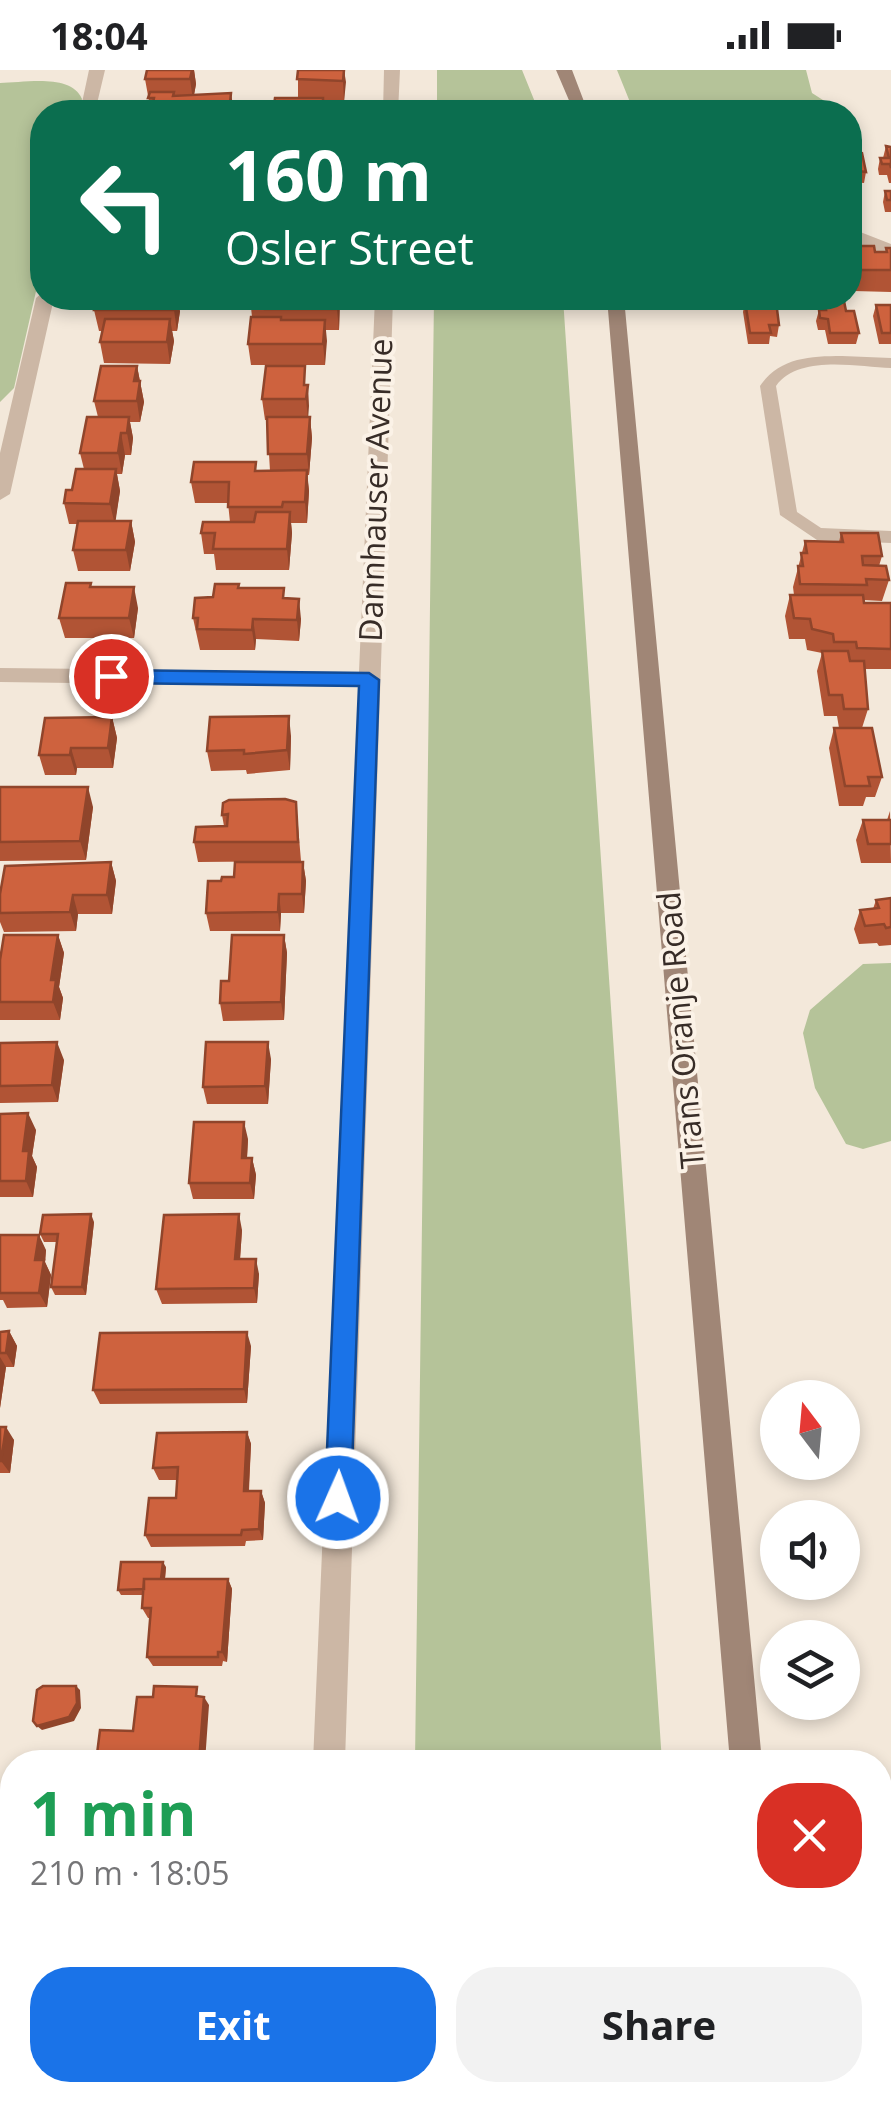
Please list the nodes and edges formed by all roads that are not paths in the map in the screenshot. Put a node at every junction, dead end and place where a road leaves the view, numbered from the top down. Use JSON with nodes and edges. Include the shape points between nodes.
{"nodes":[{"id":1,"x":88,"y":70,"type":"edge"},
{"id":2,"x":97,"y":70,"type":"edge"},
{"id":3,"x":392,"y":70,"type":"edge"},
{"id":4,"x":564,"y":70,"type":"edge"},
{"id":5,"x":90,"y":100,"type":"edge"},
{"id":6,"x":391,"y":100,"type":"edge"},
{"id":7,"x":576,"y":100,"type":"edge"},
{"id":8,"x":862,"y":239,"type":"edge"},
{"id":9,"x":891,"y":249,"type":"edge"},
{"id":10,"x":41,"y":310,"type":"edge"},
{"id":11,"x":384,"y":310,"type":"edge"},
{"id":12,"x":616,"y":310,"type":"edge"},
{"id":13,"x":891,"y":363,"type":"edge"},
{"id":14,"x":8,"y":422,"type":"edge"},
{"id":15,"x":0,"y":494,"type":"edge"},
{"id":16,"x":891,"y":537,"type":"edge"},
{"id":17,"x":0,"y":675,"type":"edge"},
{"id":18,"x":369,"y":680,"type":"junction"},
{"id":19,"x":328,"y":1750,"type":"edge"},
{"id":20,"x":745,"y":1750,"type":"edge"}],
"edges":[{"from":1,"to":2,"type":"street"},
{"from":2,"to":5,"type":"street"},
{"from":3,"to":6,"type":"street"},
{"from":4,"to":7,"type":"main road"},
{"from":8,"to":9,"type":"street"},
{"from":10,"to":14,"type":"street"},
{"from":11,"to":18,"type":"street","name":"Dannhauser Avenue"},
{"from":12,"to":20,"type":"main road","name":"Trans Oranje Road"},
{"from":13,"to":16,"type":"lane","via":[[799,363],[778,370],[768,386],[789,515],[817,534]]},
{"from":14,"to":15,"type":"street"},
{"from":17,"to":18,"type":"street"},
{"from":18,"to":19,"type":"street","name":"Dannhauser Avenue"}]}
